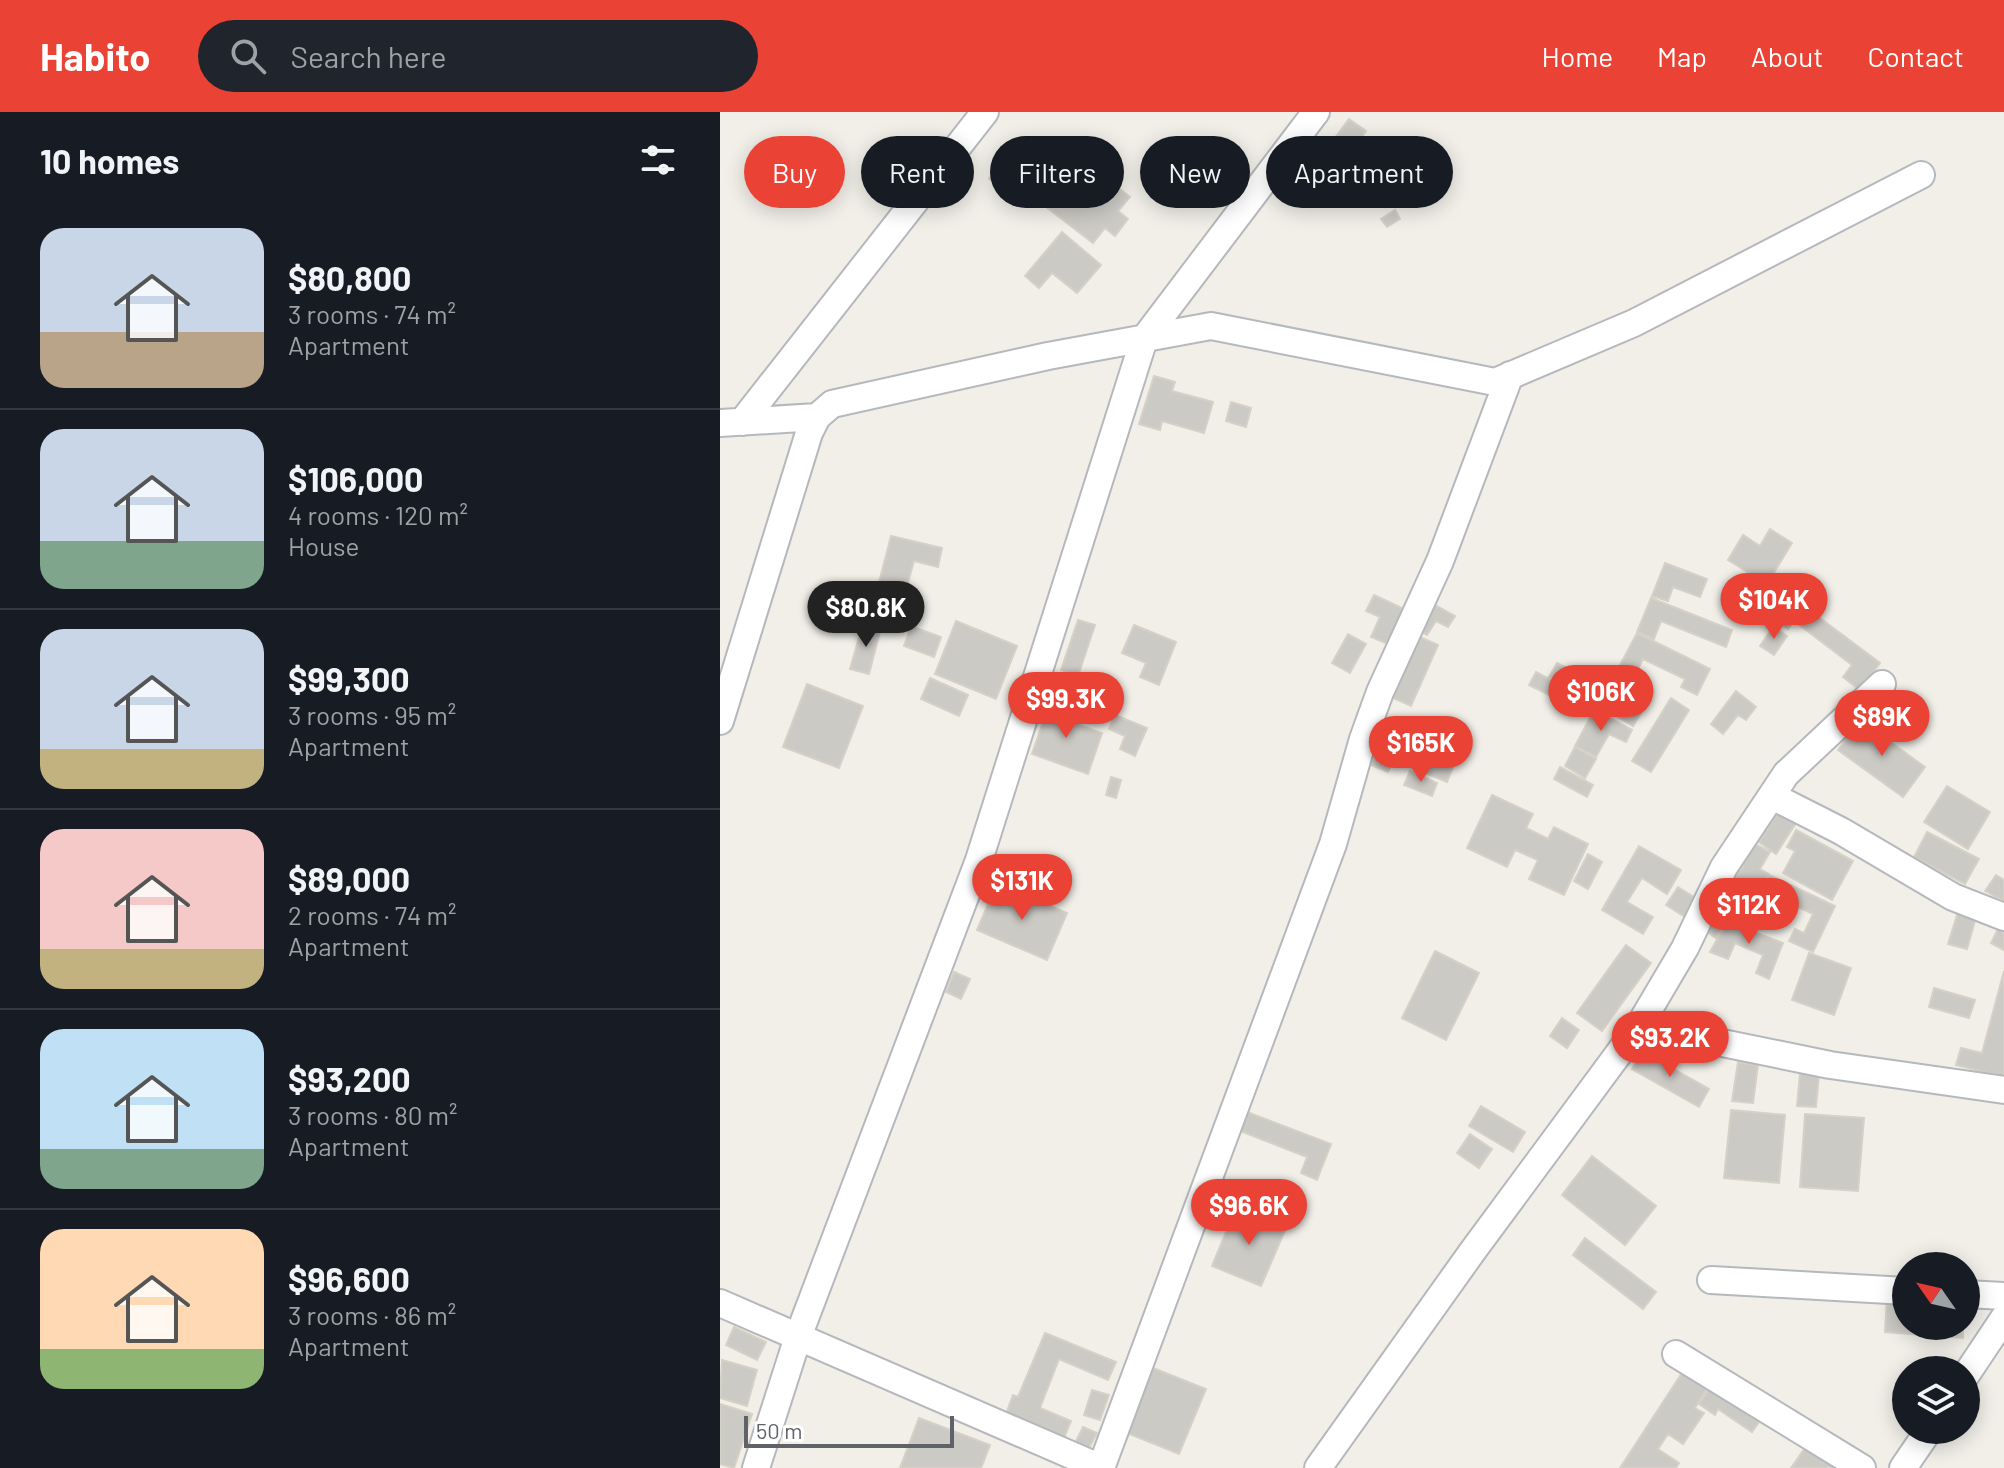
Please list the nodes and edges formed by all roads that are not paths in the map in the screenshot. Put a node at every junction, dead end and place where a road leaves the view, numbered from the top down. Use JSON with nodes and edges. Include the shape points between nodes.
{"nodes":[{"id":1,"x":985,"y":112,"type":"edge"},
{"id":2,"x":1316,"y":112,"type":"edge"},
{"id":3,"x":1921,"y":175,"type":"dead end"},
{"id":4,"x":1144,"y":339,"type":"junction"},
{"id":5,"x":1510,"y":375,"type":"junction"},
{"id":6,"x":817,"y":417,"type":"junction"},
{"id":7,"x":731,"y":422,"type":"edge"},
{"id":8,"x":1882,"y":684,"type":"dead end"},
{"id":9,"x":720,"y":721,"type":"edge"},
{"id":10,"x":1772,"y":796,"type":"junction"},
{"id":11,"x":2004,"y":917,"type":"edge"},
{"id":12,"x":1639,"y":1026,"type":"junction"},
{"id":13,"x":2004,"y":1090,"type":"edge"},
{"id":14,"x":1711,"y":1280,"type":"dead end"},
{"id":15,"x":1892,"y":1290,"type":"edge"},
{"id":16,"x":1980,"y":1295,"type":"edge"},
{"id":17,"x":2004,"y":1296,"type":"edge"},
{"id":18,"x":720,"y":1303,"type":"edge"},
{"id":19,"x":2004,"y":1318,"type":"edge"},
{"id":20,"x":798,"y":1337,"type":"junction"},
{"id":21,"x":1676,"y":1354,"type":"dead end"},
{"id":22,"x":1979,"y":1356,"type":"edge"},
{"id":23,"x":1919,"y":1444,"type":"edge"},
{"id":24,"x":756,"y":1468,"type":"edge"},
{"id":25,"x":1101,"y":1468,"type":"edge"},
{"id":26,"x":1318,"y":1468,"type":"edge"},
{"id":27,"x":1862,"y":1468,"type":"edge"},
{"id":28,"x":1903,"y":1468,"type":"edge"}],
"edges":[{"from":1,"to":7,"type":"street"},
{"from":2,"to":4,"type":"street"},
{"from":3,"to":5,"type":"street","via":[[1634,323]]},
{"from":4,"to":5,"type":"street","via":[[1211,326],[1495,382]]},
{"from":4,"to":6,"type":"street","via":[[832,404]]},
{"from":4,"to":20,"type":"street","via":[[979,860]]},
{"from":5,"to":25,"type":"street","via":[[1440,561],[1380,692],[1333,844]]},
{"from":6,"to":7,"type":"street"},
{"from":6,"to":9,"type":"street"},
{"from":8,"to":10,"type":"street","via":[[1786,774]]},
{"from":10,"to":11,"type":"street","via":[[1953,897]]},
{"from":10,"to":12,"type":"street","via":[[1724,867]]},
{"from":12,"to":13,"type":"street","via":[[1830,1065]]},
{"from":12,"to":26,"type":"street"},
{"from":14,"to":15,"type":"street"},
{"from":16,"to":17,"type":"street"},
{"from":18,"to":20,"type":"street"},
{"from":19,"to":22,"type":"street"},
{"from":20,"to":24,"type":"street"},
{"from":20,"to":25,"type":"street"},
{"from":21,"to":27,"type":"street"},
{"from":23,"to":28,"type":"street"}]}
